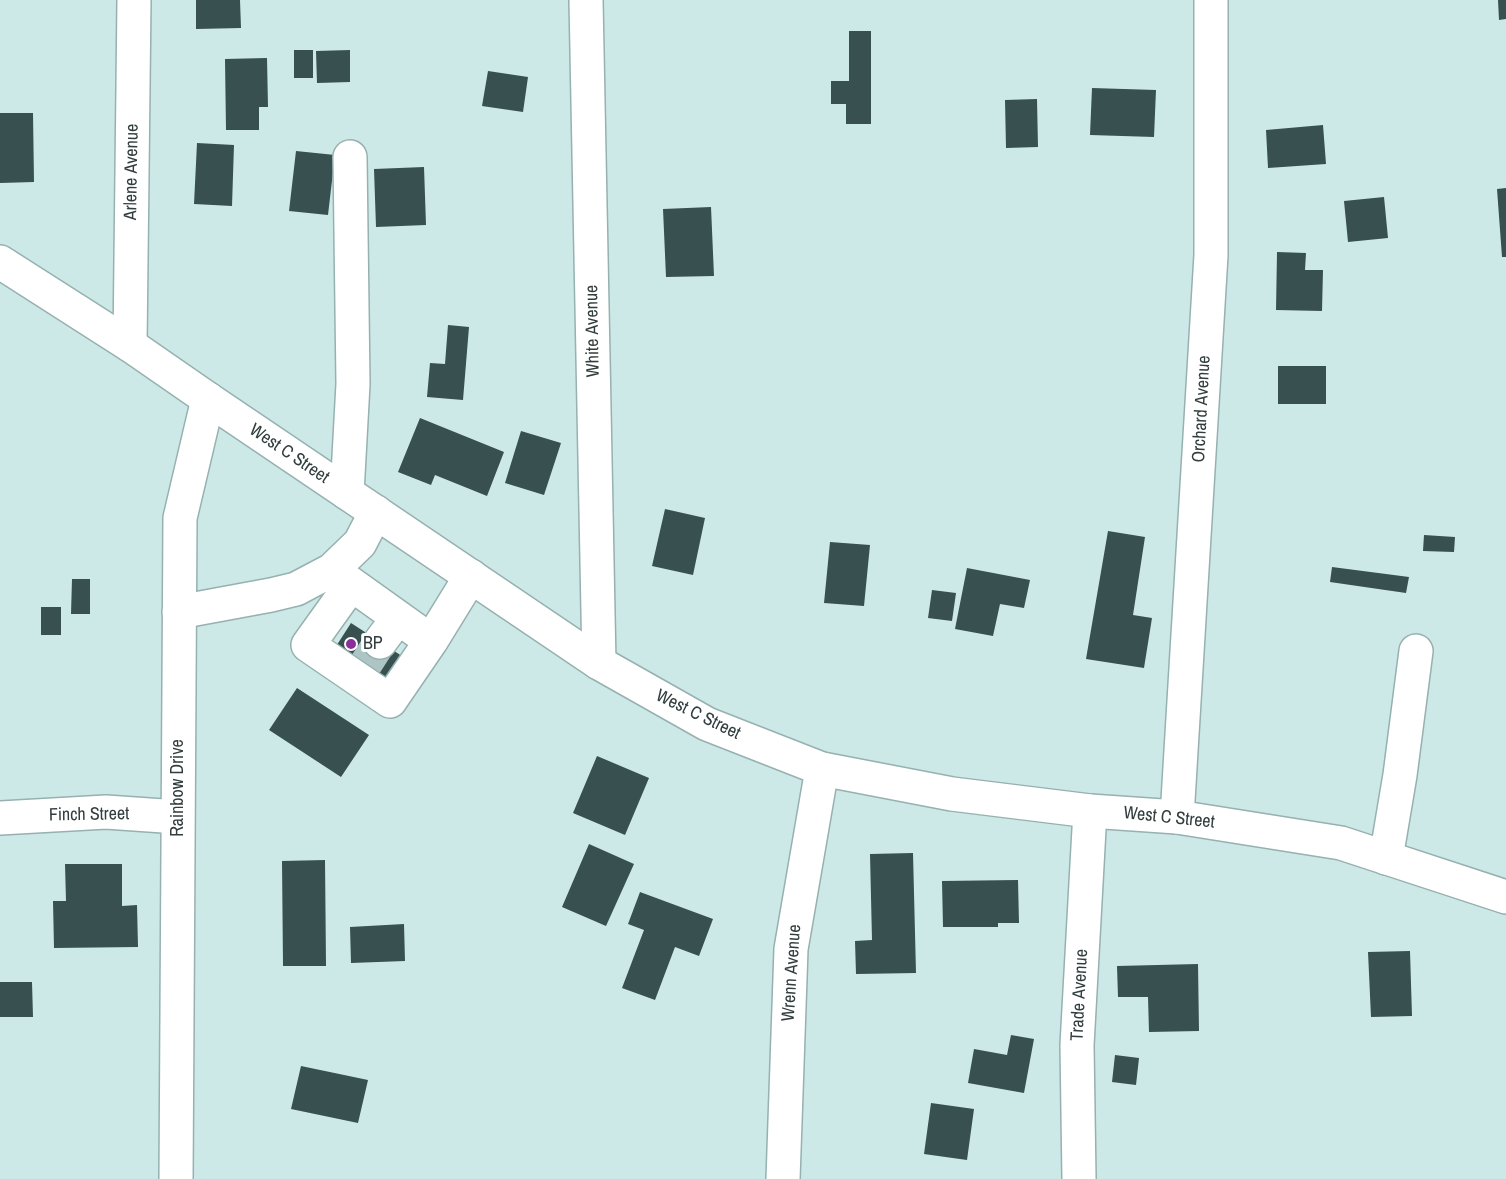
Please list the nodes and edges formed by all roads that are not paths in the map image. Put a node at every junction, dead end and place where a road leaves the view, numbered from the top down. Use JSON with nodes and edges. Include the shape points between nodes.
{"nodes":[{"id":1,"x":134,"y":0,"type":"edge"},
{"id":2,"x":586,"y":0,"type":"edge"},
{"id":3,"x":1211,"y":0,"type":"edge"},
{"id":4,"x":350,"y":158,"type":"dead end"},
{"id":5,"x":0,"y":262,"type":"edge"},
{"id":6,"x":130,"y":345,"type":"junction"},
{"id":7,"x":208,"y":399,"type":"junction"},
{"id":8,"x":347,"y":493,"type":"junction"},
{"id":9,"x":376,"y":512,"type":"junction"},
{"id":10,"x":471,"y":576,"type":"junction"},
{"id":11,"x":341,"y":577,"type":"junction"},
{"id":12,"x":179,"y":612,"type":"junction"},
{"id":13,"x":431,"y":641,"type":"junction"},
{"id":14,"x":1416,"y":651,"type":"dead end"},
{"id":15,"x":599,"y":663,"type":"junction"},
{"id":16,"x":822,"y":769,"type":"junction"},
{"id":17,"x":1089,"y":811,"type":"junction"},
{"id":18,"x":1177,"y":817,"type":"junction"},
{"id":19,"x":0,"y":818,"type":"edge"},
{"id":20,"x":178,"y":818,"type":"junction"},
{"id":21,"x":1386,"y":858,"type":"junction"},
{"id":22,"x":1506,"y":897,"type":"edge"},
{"id":23,"x":176,"y":1179,"type":"edge"},
{"id":24,"x":783,"y":1179,"type":"edge"},
{"id":25,"x":1079,"y":1179,"type":"edge"}],
"edges":[{"from":1,"to":6,"type":"street","name":"Arlene Avenue"},
{"from":2,"to":15,"type":"street","name":"White Avenue"},
{"from":3,"to":18,"type":"street","name":"Orchard Avenue","via":[[1211,255]]},
{"from":4,"to":8,"type":"street","via":[[353,384]]},
{"from":5,"to":6,"type":"street","name":"West C Street"},
{"from":6,"to":7,"type":"street","name":"West C Street"},
{"from":7,"to":8,"type":"street","name":"West C Street"},
{"from":7,"to":12,"type":"street","name":"Rainbow Drive","via":[[180,518]]},
{"from":8,"to":9,"type":"street","name":"West C Street"},
{"from":9,"to":10,"type":"street","name":"West C Street"},
{"from":9,"to":11,"type":"street"},
{"from":10,"to":13,"type":"street"},
{"from":10,"to":15,"type":"street","name":"West C Street"},
{"from":11,"to":12,"type":"street"},
{"from":11,"to":13,"type":"street","via":[[389,630]]},
{"from":11,"to":13,"type":"street","via":[[308,645],[360,674],[390,701]]},
{"from":12,"to":20,"type":"street","name":"Rainbow Drive"},
{"from":14,"to":21,"type":"street"},
{"from":15,"to":16,"type":"street","name":"West C Street","via":[[707,724]]},
{"from":16,"to":17,"type":"street","name":"West C Street","via":[[952,794]]},
{"from":16,"to":24,"type":"street","name":"Wrenn Avenue","via":[[791,949]]},
{"from":17,"to":18,"type":"street","name":"West C Street"},
{"from":17,"to":25,"type":"street","name":"Trade Avenue","via":[[1077,1045]]},
{"from":18,"to":21,"type":"street","name":"West C Street","via":[[1341,843]]},
{"from":19,"to":20,"type":"street","name":"Finch Street","via":[[106,812]]},
{"from":20,"to":23,"type":"street","name":"Rainbow Drive"},
{"from":21,"to":22,"type":"street","name":"West C Street"}]}
